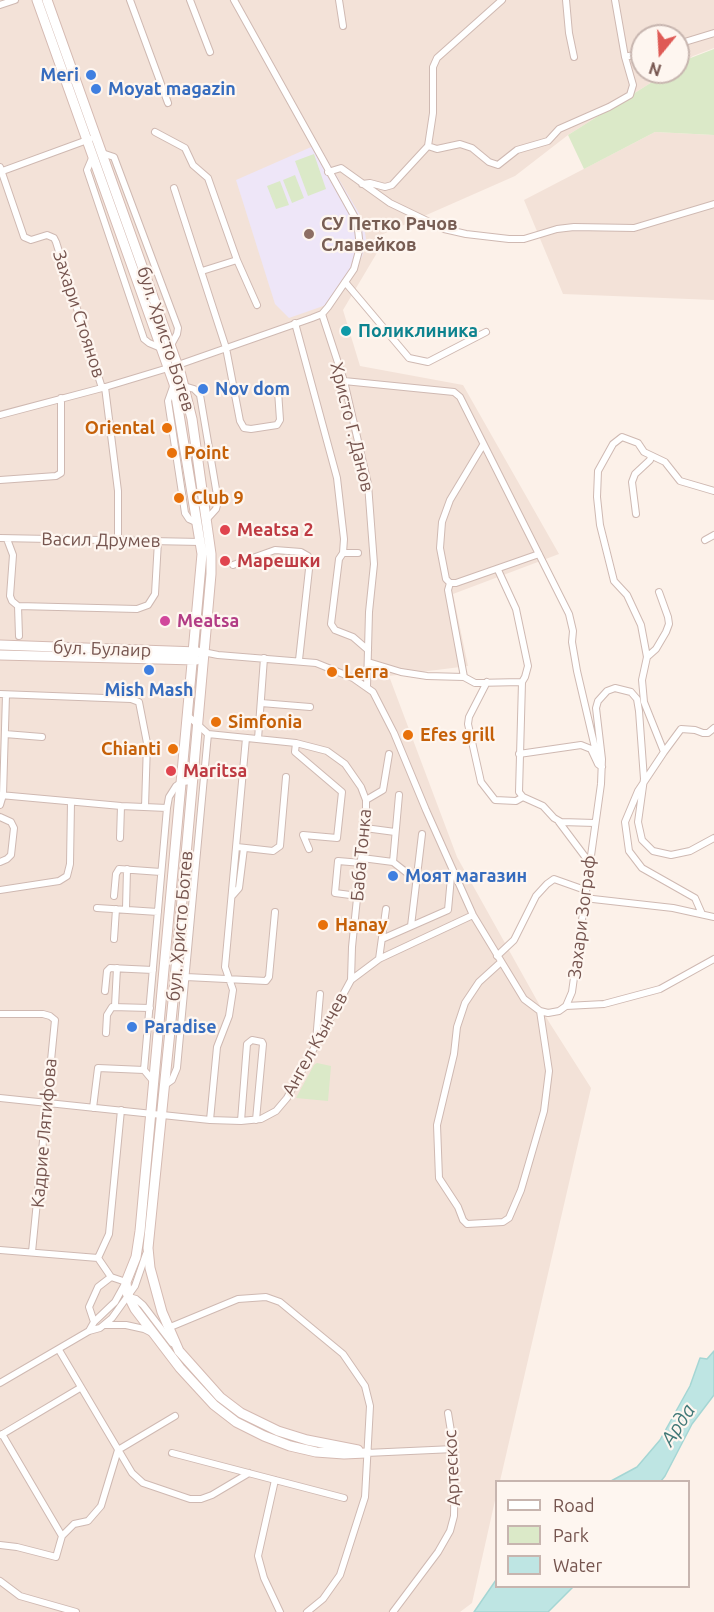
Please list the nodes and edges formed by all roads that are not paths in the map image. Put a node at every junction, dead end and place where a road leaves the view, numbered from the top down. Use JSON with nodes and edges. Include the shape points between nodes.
{"nodes":[{"id":1,"x":15,"y":0,"type":"edge"},
{"id":2,"x":37,"y":0,"type":"edge"},
{"id":3,"x":47,"y":0,"type":"edge"},
{"id":4,"x":130,"y":0,"type":"edge"},
{"id":5,"x":190,"y":0,"type":"edge"},
{"id":6,"x":234,"y":0,"type":"edge"},
{"id":7,"x":339,"y":0,"type":"edge"},
{"id":8,"x":502,"y":0,"type":"edge"},
{"id":9,"x":566,"y":0,"type":"edge"},
{"id":10,"x":615,"y":0,"type":"edge"},
{"id":11,"x":0,"y":5,"type":"edge"},
{"id":12,"x":343,"y":26,"type":"dead end"},
{"id":13,"x":714,"y":33,"type":"edge"},
{"id":14,"x":690,"y":40,"type":"edge"},
{"id":15,"x":210,"y":52,"type":"dead end"},
{"id":16,"x":630,"y":56,"type":"edge"},
{"id":17,"x":574,"y":57,"type":"dead end"},
{"id":18,"x":625,"y":57,"type":"junction"},
{"id":19,"x":168,"y":103,"type":"dead end"},
{"id":20,"x":155,"y":132,"type":"dead end"},
{"id":21,"x":91,"y":139,"type":"junction"},
{"id":22,"x":428,"y":146,"type":"junction"},
{"id":23,"x":98,"y":155,"type":"junction"},
{"id":24,"x":0,"y":170,"type":"edge"},
{"id":25,"x":328,"y":172,"type":"junction"},
{"id":26,"x":362,"y":184,"type":"junction"},
{"id":27,"x":174,"y":188,"type":"dead end"},
{"id":28,"x":714,"y":204,"type":"edge"},
{"id":29,"x":237,"y":260,"type":"junction"},
{"id":30,"x":202,"y":271,"type":"junction"},
{"id":31,"x":345,"y":282,"type":"junction"},
{"id":32,"x":257,"y":305,"type":"dead end"},
{"id":33,"x":322,"y":314,"type":"junction"},
{"id":34,"x":295,"y":323,"type":"junction"},
{"id":35,"x":486,"y":332,"type":"dead end"},
{"id":36,"x":166,"y":346,"type":"junction"},
{"id":37,"x":226,"y":348,"type":"junction"},
{"id":38,"x":174,"y":366,"type":"junction"},
{"id":39,"x":344,"y":381,"type":"junction"},
{"id":40,"x":104,"y":388,"type":"junction"},
{"id":41,"x":278,"y":391,"type":"dead end"},
{"id":42,"x":61,"y":398,"type":"junction"},
{"id":43,"x":0,"y":415,"type":"edge"},
{"id":44,"x":483,"y":445,"type":"junction"},
{"id":45,"x":651,"y":456,"type":"junction"},
{"id":46,"x":0,"y":480,"type":"edge"},
{"id":47,"x":714,"y":491,"type":"edge"},
{"id":48,"x":636,"y":514,"type":"dead end"},
{"id":49,"x":714,"y":535,"type":"edge"},
{"id":50,"x":3,"y":538,"type":"edge"},
{"id":51,"x":118,"y":540,"type":"junction"},
{"id":52,"x":705,"y":540,"type":"dead end"},
{"id":53,"x":158,"y":541,"type":"junction"},
{"id":54,"x":201,"y":542,"type":"junction"},
{"id":55,"x":342,"y":553,"type":"junction"},
{"id":56,"x":358,"y":553,"type":"dead end"},
{"id":57,"x":539,"y":554,"type":"junction"},
{"id":58,"x":233,"y":565,"type":"dead end"},
{"id":59,"x":498,"y":570,"type":"junction"},
{"id":60,"x":450,"y":583,"type":"junction"},
{"id":61,"x":658,"y":592,"type":"dead end"},
{"id":62,"x":18,"y":606,"type":"junction"},
{"id":63,"x":19,"y":636,"type":"dead end"},
{"id":64,"x":0,"y":645,"type":"edge"},
{"id":65,"x":368,"y":650,"type":"junction"},
{"id":66,"x":0,"y":655,"type":"edge"},
{"id":67,"x":192,"y":656,"type":"junction"},
{"id":68,"x":203,"y":656,"type":"junction"},
{"id":69,"x":647,"y":657,"type":"junction"},
{"id":70,"x":264,"y":658,"type":"junction"},
{"id":71,"x":299,"y":660,"type":"junction"},
{"id":72,"x":368,"y":662,"type":"junction"},
{"id":73,"x":464,"y":677,"type":"junction"},
{"id":74,"x":487,"y":682,"type":"junction"},
{"id":75,"x":522,"y":682,"type":"junction"},
{"id":76,"x":367,"y":687,"type":"junction"},
{"id":77,"x":3,"y":695,"type":"edge"},
{"id":78,"x":261,"y":703,"type":"junction"},
{"id":79,"x":310,"y":707,"type":"dead end"},
{"id":80,"x":187,"y":715,"type":"junction"},
{"id":81,"x":198,"y":726,"type":"junction"},
{"id":82,"x":714,"y":728,"type":"edge"},
{"id":83,"x":5,"y":734,"type":"junction"},
{"id":84,"x":208,"y":734,"type":"junction"},
{"id":85,"x":42,"y":737,"type":"dead end"},
{"id":86,"x":246,"y":738,"type":"junction"},
{"id":87,"x":258,"y":739,"type":"junction"},
{"id":88,"x":296,"y":743,"type":"junction"},
{"id":89,"x":664,"y":752,"type":"junction"},
{"id":90,"x":388,"y":754,"type":"dead end"},
{"id":91,"x":519,"y":754,"type":"junction"},
{"id":92,"x":602,"y":759,"type":"junction"},
{"id":93,"x":602,"y":767,"type":"junction"},
{"id":94,"x":286,"y":777,"type":"dead end"},
{"id":95,"x":644,"y":779,"type":"junction"},
{"id":96,"x":192,"y":781,"type":"junction"},
{"id":97,"x":182,"y":782,"type":"junction"},
{"id":98,"x":2,"y":795,"type":"edge"},
{"id":99,"x":399,"y":795,"type":"dead end"},
{"id":100,"x":523,"y":797,"type":"junction"},
{"id":101,"x":366,"y":800,"type":"junction"},
{"id":102,"x":70,"y":802,"type":"junction"},
{"id":103,"x":0,"y":805,"type":"edge"},
{"id":104,"x":121,"y":806,"type":"junction"},
{"id":105,"x":146,"y":807,"type":"junction"},
{"id":106,"x":167,"y":808,"type":"junction"},
{"id":107,"x":0,"y":816,"type":"edge"},
{"id":108,"x":559,"y":821,"type":"junction"},
{"id":109,"x":595,"y":824,"type":"junction"},
{"id":110,"x":364,"y":828,"type":"junction"},
{"id":111,"x":395,"y":832,"type":"junction"},
{"id":112,"x":422,"y":834,"type":"dead end"},
{"id":113,"x":120,"y":838,"type":"dead end"},
{"id":114,"x":714,"y":838,"type":"edge"},
{"id":115,"x":241,"y":848,"type":"junction"},
{"id":116,"x":309,"y":849,"type":"dead end"},
{"id":117,"x":362,"y":860,"type":"junction"},
{"id":118,"x":0,"y":862,"type":"edge"},
{"id":119,"x":393,"y":862,"type":"junction"},
{"id":120,"x":589,"y":862,"type":"junction"},
{"id":121,"x":128,"y":869,"type":"junction"},
{"id":122,"x":161,"y":872,"type":"junction"},
{"id":123,"x":451,"y":878,"type":"dead end"},
{"id":124,"x":416,"y":879,"type":"junction"},
{"id":125,"x":0,"y":890,"type":"edge"},
{"id":126,"x":584,"y":894,"type":"junction"},
{"id":127,"x":114,"y":896,"type":"dead end"},
{"id":128,"x":358,"y":896,"type":"junction"},
{"id":129,"x":96,"y":908,"type":"dead end"},
{"id":130,"x":116,"y":909,"type":"junction"},
{"id":131,"x":126,"y":909,"type":"junction"},
{"id":132,"x":386,"y":909,"type":"dead end"},
{"id":133,"x":158,"y":912,"type":"junction"},
{"id":134,"x":275,"y":912,"type":"dead end"},
{"id":135,"x":702,"y":914,"type":"junction"},
{"id":136,"x":473,"y":915,"type":"junction"},
{"id":137,"x":714,"y":917,"type":"edge"},
{"id":138,"x":411,"y":926,"type":"junction"},
{"id":139,"x":114,"y":939,"type":"dead end"},
{"id":140,"x":382,"y":939,"type":"junction"},
{"id":141,"x":379,"y":959,"type":"junction"},
{"id":142,"x":499,"y":959,"type":"junction"},
{"id":143,"x":714,"y":959,"type":"edge"},
{"id":144,"x":117,"y":968,"type":"junction"},
{"id":145,"x":153,"y":970,"type":"junction"},
{"id":146,"x":186,"y":977,"type":"junction"},
{"id":147,"x":228,"y":979,"type":"junction"},
{"id":148,"x":351,"y":980,"type":"junction"},
{"id":149,"x":105,"y":991,"type":"dead end"},
{"id":150,"x":320,"y":994,"type":"dead end"},
{"id":151,"x":115,"y":1006,"type":"junction"},
{"id":152,"x":566,"y":1006,"type":"junction"},
{"id":153,"x":150,"y":1008,"type":"junction"},
{"id":154,"x":540,"y":1011,"type":"junction"},
{"id":155,"x":0,"y":1014,"type":"edge"},
{"id":156,"x":106,"y":1033,"type":"dead end"},
{"id":157,"x":316,"y":1043,"type":"junction"},
{"id":158,"x":144,"y":1070,"type":"junction"},
{"id":159,"x":160,"y":1084,"type":"junction"},
{"id":160,"x":0,"y":1098,"type":"edge"},
{"id":161,"x":46,"y":1103,"type":"junction"},
{"id":162,"x":93,"y":1108,"type":"junction"},
{"id":163,"x":121,"y":1110,"type":"junction"},
{"id":164,"x":157,"y":1114,"type":"junction"},
{"id":165,"x":210,"y":1120,"type":"junction"},
{"id":166,"x":256,"y":1120,"type":"junction"},
{"id":167,"x":241,"y":1122,"type":"junction"},
{"id":168,"x":148,"y":1248,"type":"junction"},
{"id":169,"x":0,"y":1250,"type":"edge"},
{"id":170,"x":32,"y":1252,"type":"junction"},
{"id":171,"x":98,"y":1258,"type":"junction"},
{"id":172,"x":111,"y":1277,"type":"junction"},
{"id":173,"x":126,"y":1282,"type":"junction"},
{"id":174,"x":124,"y":1296,"type":"junction"},
{"id":175,"x":94,"y":1322,"type":"junction"},
{"id":176,"x":103,"y":1325,"type":"junction"},
{"id":177,"x":168,"y":1328,"type":"junction"},
{"id":178,"x":89,"y":1331,"type":"junction"},
{"id":179,"x":156,"y":1336,"type":"junction"},
{"id":180,"x":58,"y":1350,"type":"junction"},
{"id":181,"x":179,"y":1350,"type":"junction"},
{"id":182,"x":0,"y":1383,"type":"edge"},
{"id":183,"x":80,"y":1388,"type":"junction"},
{"id":184,"x":448,"y":1413,"type":"dead end"},
{"id":185,"x":175,"y":1416,"type":"dead end"},
{"id":186,"x":1,"y":1435,"type":"edge"},
{"id":187,"x":454,"y":1449,"type":"junction"},
{"id":188,"x":118,"y":1450,"type":"junction"},
{"id":189,"x":172,"y":1453,"type":"dead end"},
{"id":190,"x":366,"y":1453,"type":"junction"},
{"id":191,"x":249,"y":1473,"type":"junction"},
{"id":192,"x":274,"y":1480,"type":"junction"},
{"id":193,"x":344,"y":1498,"type":"dead end"},
{"id":194,"x":62,"y":1536,"type":"junction"},
{"id":195,"x":0,"y":1545,"type":"edge"},
{"id":196,"x":0,"y":1581,"type":"edge"},
{"id":197,"x":76,"y":1612,"type":"edge"},
{"id":198,"x":280,"y":1612,"type":"edge"},
{"id":199,"x":308,"y":1612,"type":"edge"},
{"id":200,"x":393,"y":1612,"type":"edge"}],
"edges":[{"from":1,"to":11,"type":"street"},
{"from":2,"to":21,"type":"main road","name":"бул. Христо Ботев"},
{"from":3,"to":21,"type":"main road","name":"бул. Христо Ботев"},
{"from":4,"to":19,"type":"street"},
{"from":5,"to":15,"type":"street"},
{"from":6,"to":25,"type":"street"},
{"from":7,"to":12,"type":"street"},
{"from":8,"to":22,"type":"street","via":[[437,58]]},
{"from":9,"to":17,"type":"street"},
{"from":10,"to":18,"type":"street"},
{"from":13,"to":14,"type":"street"},
{"from":16,"to":18,"type":"street"},
{"from":18,"to":22,"type":"street","via":[[633,85],[630,95],[559,129],[548,141],[518,150],[498,165],[460,144],[437,149]]},
{"from":20,"to":29,"type":"street","via":[[185,148],[193,165],[208,178]]},
{"from":21,"to":23,"type":"main road","name":"бул. Христо Ботев"},
{"from":21,"to":24,"type":"street"},
{"from":22,"to":26,"type":"street","via":[[392,185]]},
{"from":23,"to":36,"type":"main road","name":"бул. Христо Ботев"},
{"from":23,"to":36,"type":"street","via":[[114,158],[178,328]]},
{"from":24,"to":40,"type":"street","name":"Захари Стоянов","via":[[24,237],[31,240],[51,236],[57,243]]},
{"from":25,"to":26,"type":"street","via":[[341,168]]},
{"from":25,"to":31,"type":"street","via":[[359,228],[358,257]]},
{"from":26,"to":28,"type":"street","via":[[390,203],[444,229],[517,240],[566,228],[634,228]]},
{"from":27,"to":30,"type":"street"},
{"from":29,"to":30,"type":"street"},
{"from":29,"to":32,"type":"street"},
{"from":30,"to":37,"type":"street"},
{"from":31,"to":33,"type":"street"},
{"from":31,"to":35,"type":"street","via":[[409,358],[419,362],[436,359]]},
{"from":33,"to":34,"type":"street"},
{"from":33,"to":39,"type":"street","name":"Христо Г. Данов"},
{"from":34,"to":37,"type":"street"},
{"from":34,"to":55,"type":"street","via":[[337,478]]},
{"from":36,"to":38,"type":"main road","name":"бул. Христо Ботев"},
{"from":37,"to":38,"type":"street"},
{"from":37,"to":41,"type":"street","via":[[244,428],[277,425]]},
{"from":38,"to":40,"type":"street"},
{"from":38,"to":54,"type":"main road","name":"бул. Христо Ботев"},
{"from":38,"to":68,"type":"main road","name":"бул. Христо Ботев","via":[[184,386],[192,419],[207,519],[211,574]]},
{"from":39,"to":44,"type":"street","via":[[454,392]]},
{"from":39,"to":65,"type":"street","name":"Христо Г. Данов","via":[[363,457],[371,516],[374,564]]},
{"from":40,"to":42,"type":"street"},
{"from":40,"to":51,"type":"street","via":[[118,491]]},
{"from":42,"to":43,"type":"street"},
{"from":42,"to":46,"type":"street","via":[[61,473]]},
{"from":44,"to":57,"type":"street"},
{"from":44,"to":60,"type":"street","via":[[450,500],[442,522],[440,548]]},
{"from":45,"to":47,"type":"street","via":[[665,462],[680,481]]},
{"from":45,"to":48,"type":"street","via":[[632,482]]},
{"from":45,"to":69,"type":"street","via":[[638,443],[622,437],[613,444],[598,471],[597,497],[614,581],[627,595],[641,625]]},
{"from":49,"to":52,"type":"street"},
{"from":50,"to":51,"type":"street","name":"Васил Друмев"},
{"from":50,"to":62,"type":"street","via":[[13,555],[10,596]]},
{"from":51,"to":53,"type":"street","name":"Васил Друмев"},
{"from":53,"to":54,"type":"street","name":"Васил Друмев"},
{"from":53,"to":62,"type":"street","via":[[155,594],[148,605],[137,609]]},
{"from":54,"to":67,"type":"main road","name":"бул. Христо Ботев"},
{"from":55,"to":56,"type":"street"},
{"from":55,"to":65,"type":"street","via":[[332,624],[335,630],[353,637]]},
{"from":57,"to":59,"type":"street"},
{"from":57,"to":92,"type":"street","via":[[572,622],[577,671]]},
{"from":58,"to":71,"type":"street","via":[[275,550],[308,556]]},
{"from":59,"to":60,"type":"street"},
{"from":59,"to":75,"type":"street","via":[[520,623],[528,666]]},
{"from":60,"to":73,"type":"street","via":[[448,590]]},
{"from":61,"to":69,"type":"street","via":[[668,616],[668,628]]},
{"from":62,"to":63,"type":"street"},
{"from":64,"to":67,"type":"main road","name":"бул. Булаир"},
{"from":65,"to":72,"type":"street","name":"Христо Г. Данов"},
{"from":66,"to":67,"type":"main road","name":"бул. Булаир"},
{"from":67,"to":68,"type":"main road","name":"бул. Булаир"},
{"from":67,"to":80,"type":"main road","name":"бул. Христо Ботев"},
{"from":68,"to":70,"type":"street"},
{"from":68,"to":81,"type":"main road","name":"бул. Христо Ботев"},
{"from":69,"to":89,"type":"street","via":[[642,680],[644,702]]},
{"from":70,"to":71,"type":"street"},
{"from":70,"to":78,"type":"street"},
{"from":71,"to":76,"type":"street","via":[[327,667]]},
{"from":72,"to":73,"type":"street","via":[[401,672]]},
{"from":72,"to":76,"type":"street","name":"Христо Г. Данов"},
{"from":73,"to":74,"type":"street","via":[[475,683]]},
{"from":74,"to":75,"type":"street"},
{"from":74,"to":100,"type":"street","via":[[468,724],[481,782],[495,800],[516,801]]},
{"from":75,"to":91,"type":"street"},
{"from":76,"to":136,"type":"street","via":[[394,733]]},
{"from":77,"to":83,"type":"street"},
{"from":77,"to":105,"type":"street","via":[[135,699],[141,706],[147,743]]},
{"from":78,"to":79,"type":"street"},
{"from":78,"to":87,"type":"street"},
{"from":80,"to":81,"type":"street"},
{"from":80,"to":97,"type":"main road","name":"бул. Христо Ботев"},
{"from":81,"to":84,"type":"street"},
{"from":81,"to":96,"type":"main road","name":"бул. Христо Ботев"},
{"from":82,"to":89,"type":"street","via":[[708,733],[681,729]]},
{"from":83,"to":85,"type":"street"},
{"from":83,"to":98,"type":"street"},
{"from":84,"to":86,"type":"street","name":"Баба Тонка"},
{"from":84,"to":146,"type":"street"},
{"from":86,"to":87,"type":"street","name":"Баба Тонка"},
{"from":86,"to":115,"type":"street"},
{"from":87,"to":88,"type":"street","name":"Баба Тонка"},
{"from":88,"to":101,"type":"street","name":"Баба Тонка","via":[[336,757],[356,778]]},
{"from":88,"to":116,"type":"street","via":[[295,752],[342,792],[337,838],[303,835]]},
{"from":89,"to":95,"type":"street"},
{"from":90,"to":101,"type":"street","via":[[383,790]]},
{"from":91,"to":93,"type":"street","via":[[581,745],[591,749]]},
{"from":91,"to":100,"type":"street","via":[[518,786]]},
{"from":92,"to":93,"type":"street","name":"Захари Зограф"},
{"from":92,"to":95,"type":"street","name":"Захари Зограф","via":[[598,701],[607,691],[624,689],[637,699]]},
{"from":93,"to":109,"type":"street","name":"Захари Зограф"},
{"from":94,"to":115,"type":"street","via":[[280,846],[273,851]]},
{"from":95,"to":114,"type":"street","name":"Захари Зограф","via":[[638,822],[640,836],[648,848],[664,855],[681,854]]},
{"from":95,"to":135,"type":"street","via":[[625,822],[628,851],[642,868],[695,898]]},
{"from":96,"to":97,"type":"street"},
{"from":96,"to":159,"type":"main road","name":"бул. Христо Ботев"},
{"from":97,"to":106,"type":"street","via":[[172,791]]},
{"from":97,"to":159,"type":"main road","name":"бул. Христо Ботев"},
{"from":98,"to":102,"type":"street"},
{"from":98,"to":103,"type":"street"},
{"from":99,"to":111,"type":"street"},
{"from":100,"to":108,"type":"street"},
{"from":101,"to":110,"type":"street","name":"Баба Тонка"},
{"from":102,"to":104,"type":"street"},
{"from":102,"to":125,"type":"street","via":[[67,876],[59,881]]},
{"from":104,"to":105,"type":"street"},
{"from":104,"to":113,"type":"street"},
{"from":105,"to":106,"type":"street"},
{"from":106,"to":122,"type":"street"},
{"from":107,"to":118,"type":"street","via":[[14,828],[11,855]]},
{"from":108,"to":109,"type":"street"},
{"from":108,"to":120,"type":"street"},
{"from":109,"to":120,"type":"street","name":"Захари Зограф"},
{"from":110,"to":111,"type":"street"},
{"from":110,"to":117,"type":"street","name":"Баба Тонка"},
{"from":111,"to":119,"type":"street"},
{"from":112,"to":124,"type":"street"},
{"from":115,"to":147,"type":"street","via":[[232,896],[225,967]]},
{"from":117,"to":119,"type":"street"},
{"from":117,"to":128,"type":"street","name":"Баба Тонка"},
{"from":117,"to":128,"type":"street","via":[[338,861],[335,893]]},
{"from":119,"to":124,"type":"street"},
{"from":120,"to":126,"type":"street","name":"Захари Зограф"},
{"from":121,"to":122,"type":"street"},
{"from":121,"to":127,"type":"street","via":[[116,871]]},
{"from":121,"to":131,"type":"street"},
{"from":122,"to":133,"type":"street"},
{"from":123,"to":138,"type":"street","via":[[448,910]]},
{"from":124,"to":138,"type":"street"},
{"from":126,"to":135,"type":"street"},
{"from":126,"to":142,"type":"street","via":[[554,879],[547,884]]},
{"from":126,"to":152,"type":"street","name":"Захари Зограф","via":[[572,992]]},
{"from":128,"to":148,"type":"street","name":"Баба Тонка"},
{"from":129,"to":130,"type":"street"},
{"from":130,"to":131,"type":"street"},
{"from":130,"to":139,"type":"street"},
{"from":131,"to":133,"type":"street"},
{"from":132,"to":140,"type":"street"},
{"from":133,"to":145,"type":"street"},
{"from":134,"to":147,"type":"street","via":[[268,980]]},
{"from":135,"to":137,"type":"street"},
{"from":136,"to":141,"type":"street","name":"Ангел Кънчев"},
{"from":136,"to":142,"type":"street"},
{"from":138,"to":140,"type":"street"},
{"from":140,"to":141,"type":"street"},
{"from":141,"to":148,"type":"street","name":"Ангел Кънчев"},
{"from":142,"to":154,"type":"street","via":[[524,999]]},
{"from":142,"to":154,"type":"street","via":[[465,1003],[437,1125],[439,1179],[467,1224],[503,1222],[509,1218],[521,1190],[544,1111],[549,1071]]},
{"from":143,"to":152,"type":"street","via":[[660,989],[604,1004]]},
{"from":144,"to":145,"type":"street"},
{"from":144,"to":149,"type":"street","via":[[108,969]]},
{"from":144,"to":151,"type":"street"},
{"from":145,"to":153,"type":"street"},
{"from":146,"to":147,"type":"street"},
{"from":146,"to":159,"type":"street","via":[[177,1068],[172,1080]]},
{"from":147,"to":165,"type":"street","via":[[233,990],[229,1016],[217,1047]]},
{"from":148,"to":157,"type":"street","name":"Ангел Кънчев"},
{"from":150,"to":157,"type":"street"},
{"from":151,"to":153,"type":"street"},
{"from":151,"to":156,"type":"street","via":[[108,1011]]},
{"from":152,"to":154,"type":"street","via":[[553,1012]]},
{"from":153,"to":158,"type":"street"},
{"from":155,"to":161,"type":"street","name":"Кадрие Лятифова","via":[[50,1016],[55,1020]]},
{"from":157,"to":166,"type":"street","name":"Ангел Кънчев","via":[[287,1098],[276,1111]]},
{"from":158,"to":159,"type":"street"},
{"from":158,"to":162,"type":"street","via":[[98,1068]]},
{"from":159,"to":164,"type":"main road","name":"бул. Христо Ботев"},
{"from":160,"to":161,"type":"street","name":"Ангел Кънчев"},
{"from":161,"to":162,"type":"street","name":"Ангел Кънчев"},
{"from":161,"to":170,"type":"street","name":"Кадрие Лятифова"},
{"from":162,"to":163,"type":"street","name":"Ангел Кънчев"},
{"from":163,"to":164,"type":"street","name":"Ангел Кънчев"},
{"from":163,"to":171,"type":"street","via":[[109,1234]]},
{"from":164,"to":165,"type":"street","name":"Ангел Кънчев"},
{"from":164,"to":168,"type":"main road","name":"бул. Христо Ботев"},
{"from":164,"to":173,"type":"main road","name":"бул. Христо Ботев","via":[[136,1257]]},
{"from":165,"to":167,"type":"street","name":"Ангел Кънчев"},
{"from":166,"to":167,"type":"street","name":"Ангел Кънчев"},
{"from":166,"to":167,"type":"street","via":[[263,1044],[252,1040],[247,1044]]},
{"from":168,"to":174,"type":"street","via":[[139,1278]]},
{"from":168,"to":177,"type":"main road","name":"бул. Христо Ботев","via":[[153,1281]]},
{"from":169,"to":170,"type":"street"},
{"from":170,"to":171,"type":"street"},
{"from":171,"to":172,"type":"street"},
{"from":172,"to":173,"type":"street"},
{"from":172,"to":175,"type":"street","via":[[93,1296],[89,1307]]},
{"from":173,"to":174,"type":"main road"},
{"from":174,"to":175,"type":"street"},
{"from":174,"to":176,"type":"street","via":[[112,1318]]},
{"from":174,"to":179,"type":"main road"},
{"from":174,"to":181,"type":"street","via":[[143,1305]]},
{"from":175,"to":178,"type":"street"},
{"from":176,"to":178,"type":"street"},
{"from":176,"to":179,"type":"street","via":[[135,1326]]},
{"from":177,"to":181,"type":"main road","name":"бул. Христо Ботев"},
{"from":177,"to":190,"type":"street","via":[[244,1297],[266,1297],[280,1302],[343,1354],[365,1386],[370,1406]]},
{"from":178,"to":180,"type":"street"},
{"from":179,"to":190,"type":"main road","via":[[214,1405],[249,1429],[316,1452]]},
{"from":180,"to":182,"type":"street"},
{"from":180,"to":183,"type":"street"},
{"from":181,"to":190,"type":"main road","name":"бул. Христо Ботев","via":[[220,1397],[252,1419],[292,1436]]},
{"from":183,"to":186,"type":"street"},
{"from":183,"to":188,"type":"street"},
{"from":184,"to":187,"type":"street","name":"Артескос"},
{"from":185,"to":188,"type":"street"},
{"from":186,"to":194,"type":"street"},
{"from":187,"to":190,"type":"street"},
{"from":187,"to":200,"type":"street","name":"Артескос","via":[[454,1516],[450,1531]]},
{"from":188,"to":191,"type":"street","via":[[143,1483],[190,1499],[207,1498]]},
{"from":188,"to":194,"type":"street","via":[[101,1506],[88,1521],[74,1524]]},
{"from":189,"to":191,"type":"street"},
{"from":190,"to":199,"type":"street","via":[[365,1497],[340,1575]]},
{"from":191,"to":192,"type":"street"},
{"from":192,"to":193,"type":"street"},
{"from":192,"to":198,"type":"street","via":[[258,1556]]},
{"from":194,"to":195,"type":"street","via":[[56,1557]]},
{"from":196,"to":197,"type":"street","via":[[20,1596]]}]}
